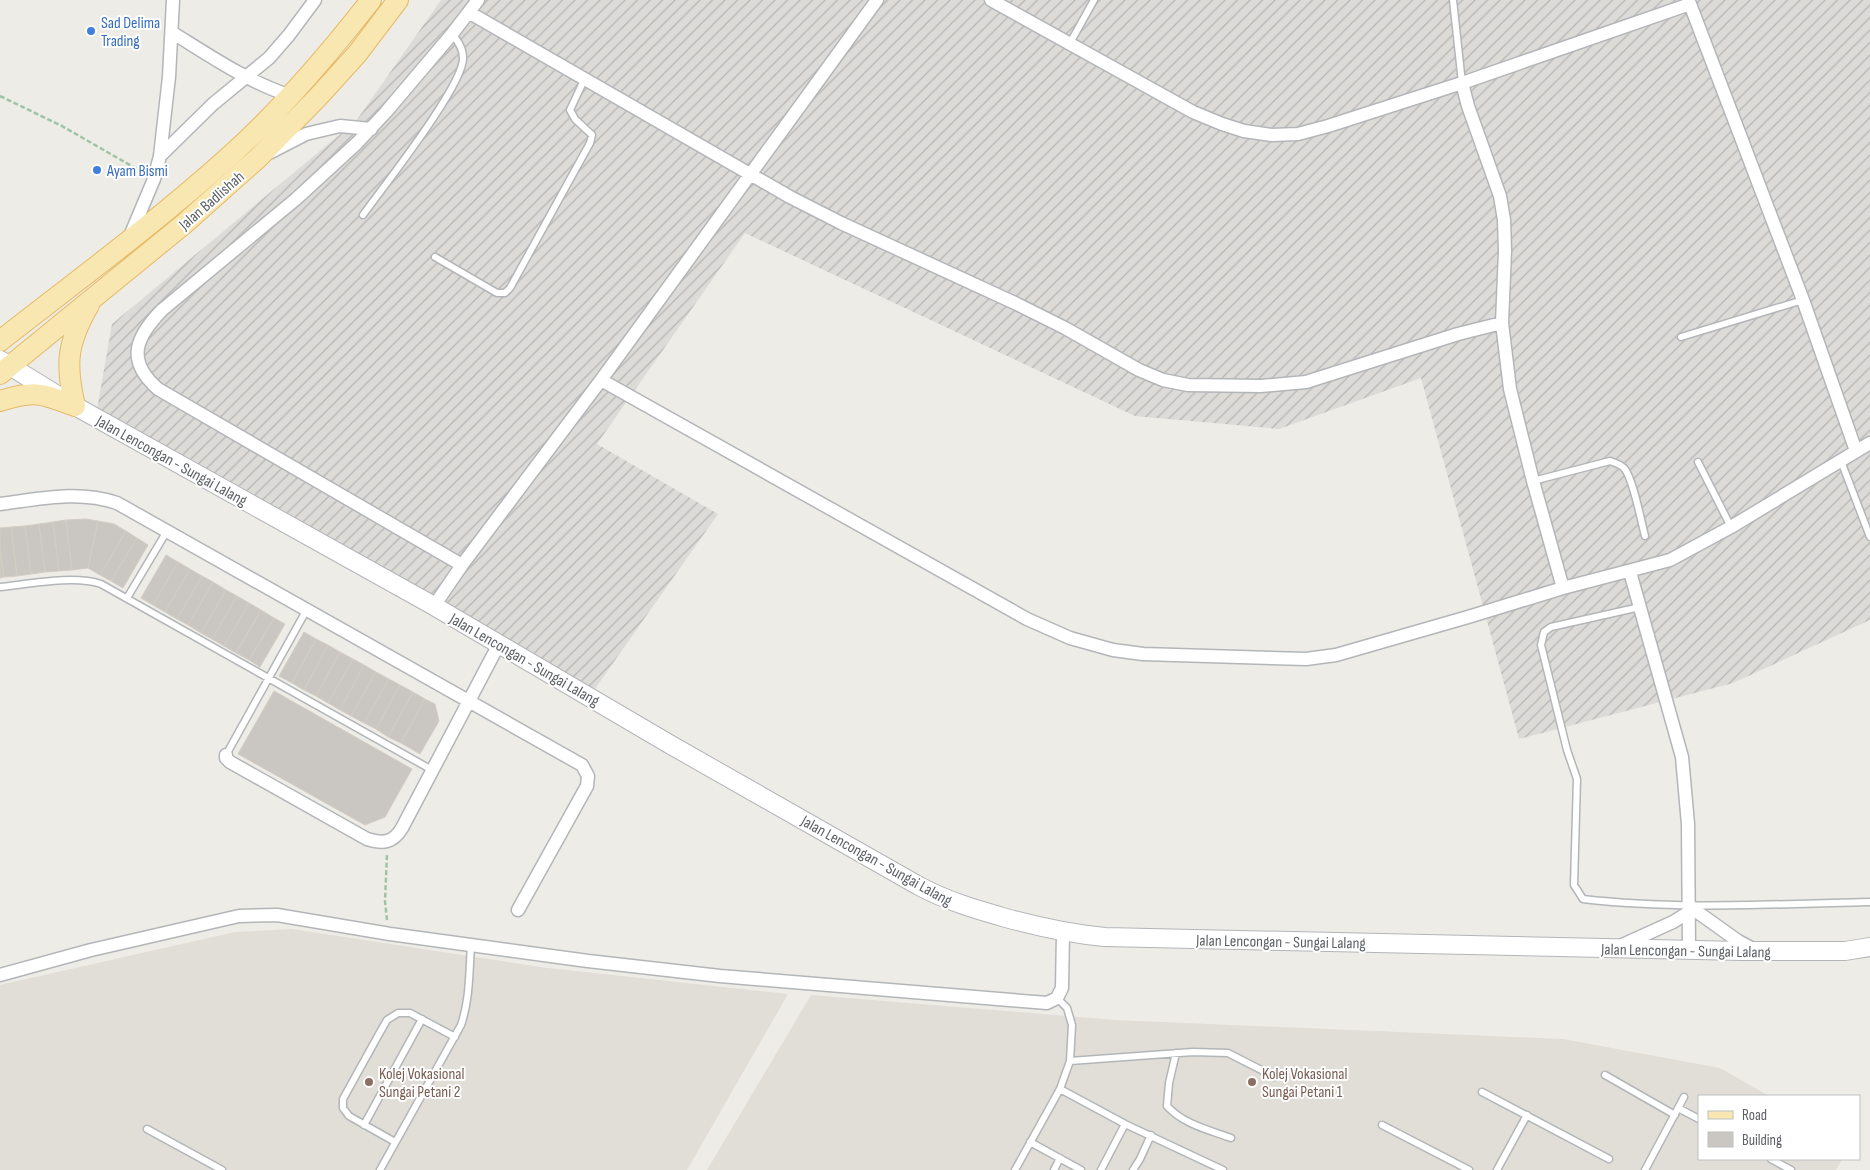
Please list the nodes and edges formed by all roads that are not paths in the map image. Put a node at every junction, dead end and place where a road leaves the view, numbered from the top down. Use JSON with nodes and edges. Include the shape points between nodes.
{"nodes":[{"id":1,"x":173,"y":0,"type":"edge"},
{"id":2,"x":315,"y":0,"type":"edge"},
{"id":3,"x":371,"y":0,"type":"edge"},
{"id":4,"x":398,"y":0,"type":"edge"},
{"id":5,"x":478,"y":0,"type":"edge"},
{"id":6,"x":877,"y":0,"type":"edge"},
{"id":7,"x":991,"y":0,"type":"edge"},
{"id":8,"x":1094,"y":0,"type":"edge"},
{"id":9,"x":1453,"y":0,"type":"edge"},
{"id":10,"x":1694,"y":1,"type":"edge"},
{"id":11,"x":470,"y":13,"type":"junction"},
{"id":12,"x":173,"y":33,"type":"junction"},
{"id":13,"x":452,"y":34,"type":"junction"},
{"id":14,"x":1070,"y":43,"type":"junction"},
{"id":15,"x":247,"y":77,"type":"junction"},
{"id":16,"x":585,"y":78,"type":"junction"},
{"id":17,"x":1462,"y":83,"type":"junction"},
{"id":18,"x":291,"y":96,"type":"junction"},
{"id":19,"x":371,"y":129,"type":"junction"},
{"id":20,"x":160,"y":156,"type":"junction"},
{"id":21,"x":258,"y":158,"type":"junction"},
{"id":22,"x":751,"y":173,"type":"junction"},
{"id":23,"x":363,"y":215,"type":"dead end"},
{"id":24,"x":128,"y":241,"type":"junction"},
{"id":25,"x":435,"y":257,"type":"dead end"},
{"id":26,"x":93,"y":299,"type":"junction"},
{"id":27,"x":1803,"y":300,"type":"junction"},
{"id":28,"x":1502,"y":323,"type":"junction"},
{"id":29,"x":1681,"y":337,"type":"dead end"},
{"id":30,"x":0,"y":341,"type":"edge"},
{"id":31,"x":3,"y":367,"type":"edge"},
{"id":32,"x":601,"y":380,"type":"junction"},
{"id":33,"x":0,"y":401,"type":"edge"},
{"id":34,"x":75,"y":406,"type":"junction"},
{"id":35,"x":1870,"y":443,"type":"edge"},
{"id":36,"x":1856,"y":452,"type":"junction"},
{"id":37,"x":1841,"y":461,"type":"junction"},
{"id":38,"x":1698,"y":462,"type":"dead end"},
{"id":39,"x":1533,"y":481,"type":"junction"},
{"id":40,"x":0,"y":504,"type":"edge"},
{"id":41,"x":1731,"y":527,"type":"junction"},
{"id":42,"x":167,"y":531,"type":"junction"},
{"id":43,"x":1645,"y":536,"type":"dead end"},
{"id":44,"x":1870,"y":537,"type":"edge"},
{"id":45,"x":462,"y":565,"type":"junction"},
{"id":46,"x":1630,"y":572,"type":"junction"},
{"id":47,"x":0,"y":587,"type":"edge"},
{"id":48,"x":1563,"y":588,"type":"junction"},
{"id":49,"x":128,"y":598,"type":"junction"},
{"id":50,"x":434,"y":606,"type":"junction"},
{"id":51,"x":1640,"y":607,"type":"junction"},
{"id":52,"x":306,"y":611,"type":"junction"},
{"id":53,"x":500,"y":644,"type":"junction"},
{"id":54,"x":269,"y":677,"type":"junction"},
{"id":55,"x":468,"y":701,"type":"junction"},
{"id":56,"x":226,"y":755,"type":"joint"},
{"id":57,"x":432,"y":770,"type":"junction"},
{"id":58,"x":1870,"y":902,"type":"edge"},
{"id":59,"x":1689,"y":909,"type":"junction"},
{"id":60,"x":518,"y":910,"type":"dead end"},
{"id":61,"x":1063,"y":932,"type":"junction"},
{"id":62,"x":471,"y":946,"type":"junction"},
{"id":63,"x":1870,"y":947,"type":"edge"},
{"id":64,"x":1613,"y":948,"type":"junction"},
{"id":65,"x":1689,"y":950,"type":"junction"},
{"id":66,"x":1758,"y":951,"type":"junction"},
{"id":67,"x":0,"y":975,"type":"edge"},
{"id":68,"x":1057,"y":998,"type":"junction"},
{"id":69,"x":422,"y":1019,"type":"junction"},
{"id":70,"x":455,"y":1037,"type":"junction"},
{"id":71,"x":1176,"y":1053,"type":"junction"},
{"id":72,"x":1070,"y":1062,"type":"junction"},
{"id":73,"x":1605,"y":1075,"type":"dead end"},
{"id":74,"x":1275,"y":1077,"type":"dead end"},
{"id":75,"x":1060,"y":1089,"type":"junction"},
{"id":76,"x":1482,"y":1092,"type":"dead end"},
{"id":77,"x":1684,"y":1097,"type":"dead end"},
{"id":78,"x":1678,"y":1108,"type":"junction"},
{"id":79,"x":1527,"y":1115,"type":"junction"},
{"id":80,"x":1674,"y":1115,"type":"junction"},
{"id":81,"x":1698,"y":1118,"type":"edge"},
{"id":82,"x":1125,"y":1124,"type":"junction"},
{"id":83,"x":364,"y":1125,"type":"junction"},
{"id":84,"x":1382,"y":1125,"type":"dead end"},
{"id":85,"x":147,"y":1129,"type":"dead end"},
{"id":86,"x":1150,"y":1135,"type":"junction"},
{"id":87,"x":1231,"y":1138,"type":"dead end"},
{"id":88,"x":395,"y":1142,"type":"junction"},
{"id":89,"x":1030,"y":1142,"type":"junction"},
{"id":90,"x":1060,"y":1158,"type":"junction"},
{"id":91,"x":1609,"y":1159,"type":"dead end"},
{"id":92,"x":1773,"y":1160,"type":"edge"},
{"id":93,"x":222,"y":1170,"type":"edge"},
{"id":94,"x":380,"y":1170,"type":"edge"},
{"id":95,"x":1015,"y":1170,"type":"edge"},
{"id":96,"x":1054,"y":1170,"type":"edge"},
{"id":97,"x":1081,"y":1170,"type":"edge"},
{"id":98,"x":1101,"y":1170,"type":"edge"},
{"id":99,"x":1133,"y":1170,"type":"edge"},
{"id":100,"x":1223,"y":1170,"type":"edge"},
{"id":101,"x":1469,"y":1170,"type":"edge"},
{"id":102,"x":1497,"y":1170,"type":"edge"},
{"id":103,"x":1645,"y":1170,"type":"edge"},
{"id":104,"x":1791,"y":1170,"type":"edge"}],
"edges":[{"from":1,"to":12,"type":"street"},
{"from":2,"to":15,"type":"street","via":[[279,47]]},
{"from":3,"to":18,"type":"main road","name":"Jalan Badlishah"},
{"from":4,"to":21,"type":"main road","name":"Jalan Badlishah","via":[[312,104]]},
{"from":5,"to":11,"type":"street"},
{"from":6,"to":22,"type":"street"},
{"from":7,"to":14,"type":"street"},
{"from":8,"to":14,"type":"lane"},
{"from":9,"to":17,"type":"lane"},
{"from":10,"to":17,"type":"street"},
{"from":10,"to":27,"type":"street"},
{"from":11,"to":13,"type":"street"},
{"from":11,"to":16,"type":"street"},
{"from":12,"to":15,"type":"street"},
{"from":12,"to":20,"type":"street"},
{"from":13,"to":19,"type":"street"},
{"from":13,"to":23,"type":"lane","via":[[460,42],[463,58],[458,77],[439,110]]},
{"from":14,"to":17,"type":"street","via":[[1194,112],[1222,124],[1272,134],[1298,134],[1328,126]]},
{"from":15,"to":18,"type":"street"},
{"from":15,"to":20,"type":"street","via":[[213,104]]},
{"from":16,"to":22,"type":"street"},
{"from":16,"to":25,"type":"lane","via":[[570,110],[592,135],[590,143],[510,288],[504,293],[497,293]]},
{"from":17,"to":28,"type":"street","via":[[1500,196],[1505,251]]},
{"from":18,"to":24,"type":"main road","name":"Jalan Badlishah","via":[[231,155]]},
{"from":19,"to":21,"type":"street","via":[[340,126],[306,134]]},
{"from":19,"to":45,"type":"street","via":[[296,199],[162,310],[145,329],[137,353],[145,376],[158,389]]},
{"from":20,"to":24,"type":"street"},
{"from":21,"to":26,"type":"main road","name":"Jalan Badlishah"},
{"from":22,"to":28,"type":"street","via":[[841,223],[1065,328],[1139,370],[1163,380],[1188,385],[1261,386],[1306,382]]},
{"from":22,"to":32,"type":"street"},
{"from":24,"to":30,"type":"main road","name":"Jalan Badlishah"},
{"from":26,"to":31,"type":"main road","name":"Jalan Badlishah"},
{"from":26,"to":34,"type":"main road","via":[[70,348],[68,377]]},
{"from":27,"to":29,"type":"lane"},
{"from":27,"to":36,"type":"street"},
{"from":28,"to":39,"type":"street","via":[[1510,389]]},
{"from":31,"to":34,"type":"street","name":"Jalan Lencongan - Sungai Lalang"},
{"from":32,"to":45,"type":"street"},
{"from":32,"to":48,"type":"street","via":[[1027,619],[1070,638],[1113,650],[1142,654],[1306,659],[1336,655]]},
{"from":33,"to":34,"type":"main road","via":[[28,393],[45,394]]},
{"from":34,"to":50,"type":"street","name":"Jalan Lencongan - Sungai Lalang"},
{"from":35,"to":36,"type":"street"},
{"from":36,"to":37,"type":"street"},
{"from":37,"to":41,"type":"street"},
{"from":37,"to":44,"type":"lane"},
{"from":38,"to":41,"type":"lane"},
{"from":39,"to":43,"type":"lane","via":[[1610,461],[1617,463],[1629,479]]},
{"from":39,"to":48,"type":"street"},
{"from":40,"to":42,"type":"street","via":[[83,495],[117,504]]},
{"from":41,"to":46,"type":"street","via":[[1670,560]]},
{"from":42,"to":49,"type":"lane"},
{"from":42,"to":52,"type":"street"},
{"from":45,"to":50,"type":"street"},
{"from":46,"to":48,"type":"street"},
{"from":46,"to":51,"type":"street"},
{"from":47,"to":49,"type":"lane","via":[[89,580]]},
{"from":49,"to":54,"type":"lane"},
{"from":50,"to":53,"type":"street","name":"Jalan Lencongan - Sungai Lalang"},
{"from":51,"to":59,"type":"street","via":[[1682,758],[1688,824]]},
{"from":51,"to":59,"type":"lane","via":[[1551,627],[1544,632],[1540,645],[1577,779],[1574,885],[1583,898]]},
{"from":52,"to":54,"type":"lane"},
{"from":52,"to":55,"type":"street"},
{"from":53,"to":55,"type":"street"},
{"from":53,"to":61,"type":"street","name":"Jalan Lencongan - Sungai Lalang","via":[[934,894],[966,907]]},
{"from":54,"to":56,"type":"lane"},
{"from":54,"to":57,"type":"lane"},
{"from":55,"to":57,"type":"street"},
{"from":55,"to":60,"type":"street","via":[[582,765],[588,776],[587,786]]},
{"from":56,"to":57,"type":"street","via":[[230,762],[367,839],[378,842],[388,842],[396,837]]},
{"from":58,"to":59,"type":"lane"},
{"from":59,"to":64,"type":"street","via":[[1666,926]]},
{"from":59,"to":65,"type":"street"},
{"from":59,"to":66,"type":"street"},
{"from":61,"to":64,"type":"street","name":"Jalan Lencongan - Sungai Lalang","via":[[1104,937]]},
{"from":61,"to":68,"type":"street","via":[[1062,988]]},
{"from":62,"to":67,"type":"street","via":[[277,916],[239,916]]},
{"from":62,"to":68,"type":"street","via":[[720,976],[1047,1003]]},
{"from":62,"to":70,"type":"lane","via":[[466,1010]]},
{"from":63,"to":66,"type":"street","name":"Jalan Lencongan - Sungai Lalang","via":[[1845,951]]},
{"from":64,"to":65,"type":"street","name":"Jalan Lencongan - Sungai Lalang"},
{"from":65,"to":66,"type":"street","name":"Jalan Lencongan - Sungai Lalang"},
{"from":68,"to":72,"type":"lane","via":[[1067,1008],[1072,1025]]},
{"from":69,"to":70,"type":"lane"},
{"from":69,"to":83,"type":"lane"},
{"from":69,"to":83,"type":"lane","via":[[410,1013],[398,1013],[387,1020],[369,1050],[344,1098],[343,1108],[348,1116]]},
{"from":70,"to":88,"type":"lane"},
{"from":71,"to":72,"type":"lane"},
{"from":71,"to":74,"type":"lane","via":[[1228,1053]]},
{"from":71,"to":87,"type":"lane","via":[[1167,1106],[1176,1116]]},
{"from":72,"to":75,"type":"lane"},
{"from":73,"to":80,"type":"lane"},
{"from":75,"to":82,"type":"lane"},
{"from":75,"to":89,"type":"lane"},
{"from":76,"to":79,"type":"lane"},
{"from":77,"to":78,"type":"lane"},
{"from":78,"to":80,"type":"lane"},
{"from":78,"to":81,"type":"lane"},
{"from":79,"to":91,"type":"lane"},
{"from":79,"to":102,"type":"lane"},
{"from":80,"to":103,"type":"lane"},
{"from":82,"to":86,"type":"lane"},
{"from":82,"to":98,"type":"lane"},
{"from":83,"to":88,"type":"lane"},
{"from":84,"to":101,"type":"lane"},
{"from":85,"to":93,"type":"lane"},
{"from":86,"to":99,"type":"lane"},
{"from":86,"to":100,"type":"lane"},
{"from":88,"to":94,"type":"lane"},
{"from":89,"to":90,"type":"lane"},
{"from":89,"to":95,"type":"lane"},
{"from":90,"to":96,"type":"lane"},
{"from":90,"to":97,"type":"lane"},
{"from":92,"to":104,"type":"lane"}]}
